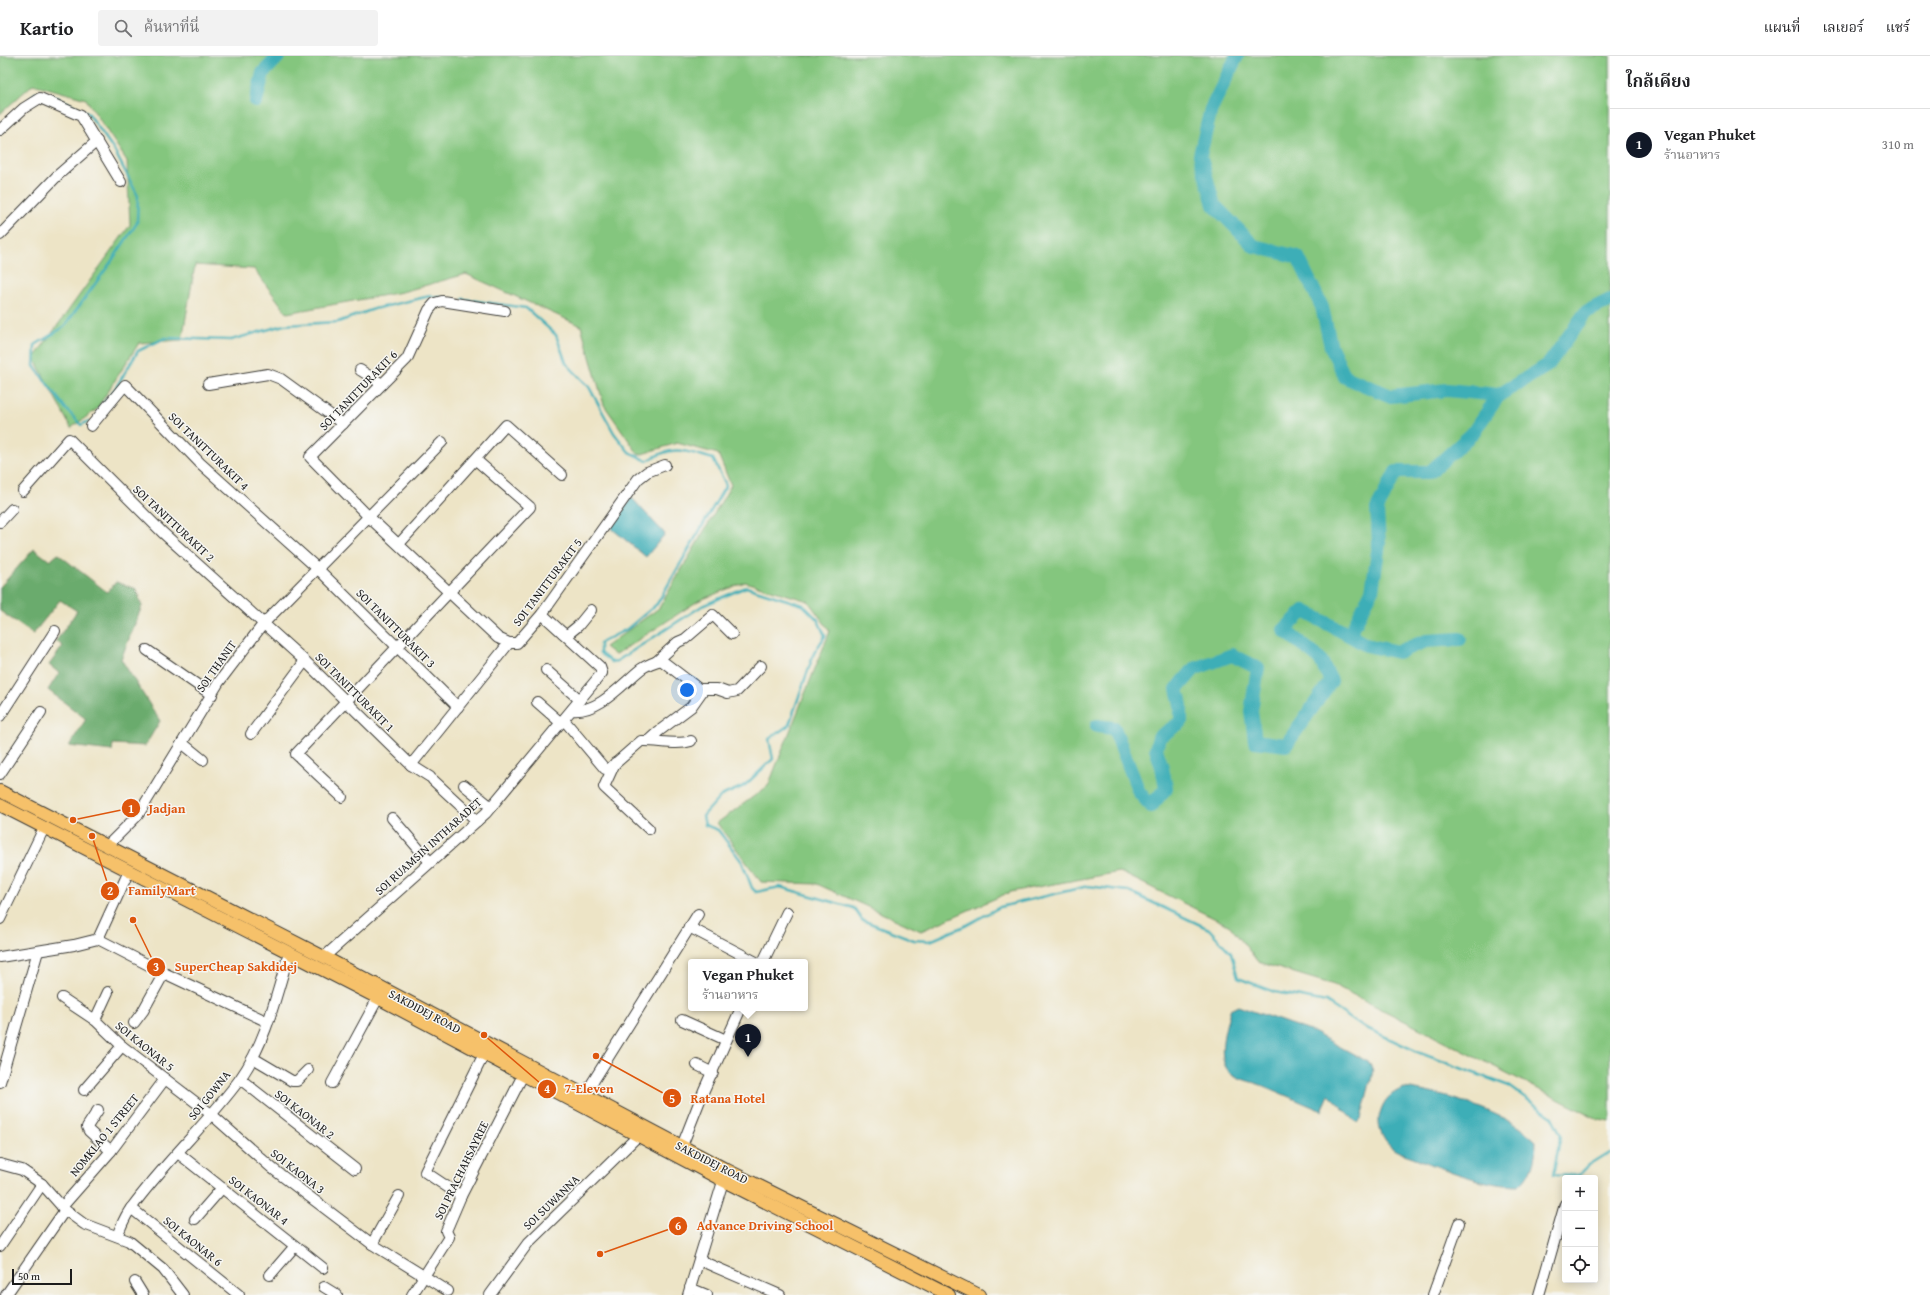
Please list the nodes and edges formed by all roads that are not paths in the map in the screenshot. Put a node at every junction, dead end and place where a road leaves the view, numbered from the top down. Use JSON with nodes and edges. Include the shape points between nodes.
{"nodes":[{"id":1,"x":0,"y":130,"type":"edge"},
{"id":2,"x":97,"y":141,"type":"junction"},
{"id":3,"x":121,"y":182,"type":"dead end"},
{"id":4,"x":0,"y":235,"type":"edge"},
{"id":5,"x":505,"y":311,"type":"dead end"},
{"id":6,"x":360,"y":370,"type":"dead end"},
{"id":7,"x":208,"y":384,"type":"dead end"},
{"id":8,"x":382,"y":384,"type":"junction"},
{"id":9,"x":343,"y":424,"type":"junction"},
{"id":10,"x":91,"y":426,"type":"dead end"},
{"id":11,"x":442,"y":442,"type":"dead end"},
{"id":12,"x":476,"y":460,"type":"junction"},
{"id":13,"x":665,"y":465,"type":"dead end"},
{"id":14,"x":562,"y":475,"type":"dead end"},
{"id":15,"x":23,"y":491,"type":"dead end"},
{"id":16,"x":12,"y":509,"type":"dead end"},
{"id":17,"x":369,"y":517,"type":"junction"},
{"id":18,"x":0,"y":522,"type":"edge"},
{"id":19,"x":398,"y":544,"type":"junction"},
{"id":20,"x":317,"y":568,"type":"junction"},
{"id":21,"x":449,"y":592,"type":"junction"},
{"id":22,"x":591,"y":610,"type":"dead end"},
{"id":23,"x":542,"y":614,"type":"junction"},
{"id":24,"x":264,"y":623,"type":"junction"},
{"id":25,"x":56,"y":631,"type":"dead end"},
{"id":26,"x":563,"y":633,"type":"junction"},
{"id":27,"x":732,"y":634,"type":"dead end"},
{"id":28,"x":509,"y":643,"type":"junction"},
{"id":29,"x":396,"y":647,"type":"junction"},
{"id":30,"x":147,"y":650,"type":"dead end"},
{"id":31,"x":305,"y":661,"type":"junction"},
{"id":32,"x":656,"y":661,"type":"junction"},
{"id":33,"x":761,"y":666,"type":"dead end"},
{"id":34,"x":546,"y":670,"type":"dead end"},
{"id":35,"x":703,"y":690,"type":"junction"},
{"id":36,"x":212,"y":695,"type":"junction"},
{"id":37,"x":580,"y":700,"type":"junction"},
{"id":38,"x":344,"y":701,"type":"junction"},
{"id":39,"x":537,"y":702,"type":"dead end"},
{"id":40,"x":458,"y":707,"type":"junction"},
{"id":41,"x":572,"y":710,"type":"junction"},
{"id":42,"x":41,"y":712,"type":"dead end"},
{"id":43,"x":0,"y":716,"type":"edge"},
{"id":44,"x":562,"y":721,"type":"junction"},
{"id":45,"x":251,"y":734,"type":"dead end"},
{"id":46,"x":649,"y":740,"type":"junction"},
{"id":47,"x":691,"y":741,"type":"dead end"},
{"id":48,"x":182,"y":743,"type":"junction"},
{"id":49,"x":203,"y":760,"type":"dead end"},
{"id":50,"x":615,"y":763,"type":"junction"},
{"id":51,"x":410,"y":765,"type":"junction"},
{"id":52,"x":0,"y":774,"type":"edge"},
{"id":53,"x":464,"y":785,"type":"dead end"},
{"id":54,"x":0,"y":791,"type":"edge"},
{"id":55,"x":342,"y":798,"type":"dead end"},
{"id":56,"x":0,"y":805,"type":"edge"},
{"id":57,"x":491,"y":807,"type":"junction"},
{"id":58,"x":392,"y":818,"type":"dead end"},
{"id":59,"x":477,"y":821,"type":"junction"},
{"id":60,"x":44,"y":828,"type":"junction"},
{"id":61,"x":649,"y":829,"type":"dead end"},
{"id":62,"x":107,"y":846,"type":"junction"},
{"id":63,"x":430,"y":862,"type":"junction"},
{"id":64,"x":129,"y":871,"type":"junction"},
{"id":65,"x":787,"y":912,"type":"dead end"},
{"id":66,"x":698,"y":914,"type":"dead end"},
{"id":67,"x":0,"y":920,"type":"edge"},
{"id":68,"x":689,"y":927,"type":"junction"},
{"id":69,"x":98,"y":939,"type":"junction"},
{"id":70,"x":38,"y":951,"type":"junction"},
{"id":71,"x":289,"y":953,"type":"junction"},
{"id":72,"x":0,"y":957,"type":"edge"},
{"id":73,"x":324,"y":957,"type":"junction"},
{"id":74,"x":750,"y":959,"type":"edge"},
{"id":75,"x":764,"y":959,"type":"edge"},
{"id":76,"x":164,"y":973,"type":"junction"},
{"id":77,"x":108,"y":992,"type":"dead end"},
{"id":78,"x":62,"y":998,"type":"dead end"},
{"id":79,"x":378,"y":998,"type":"junction"},
{"id":80,"x":740,"y":1011,"type":"edge"},
{"id":81,"x":95,"y":1020,"type":"junction"},
{"id":82,"x":682,"y":1020,"type":"dead end"},
{"id":83,"x":268,"y":1022,"type":"junction"},
{"id":84,"x":134,"y":1023,"type":"dead end"},
{"id":85,"x":726,"y":1040,"type":"junction"},
{"id":86,"x":122,"y":1046,"type":"junction"},
{"id":87,"x":484,"y":1054,"type":"junction"},
{"id":88,"x":253,"y":1058,"type":"junction"},
{"id":89,"x":697,"y":1065,"type":"dead end"},
{"id":90,"x":308,"y":1070,"type":"dead end"},
{"id":91,"x":713,"y":1072,"type":"junction"},
{"id":92,"x":523,"y":1075,"type":"junction"},
{"id":93,"x":165,"y":1079,"type":"junction"},
{"id":94,"x":240,"y":1079,"type":"junction"},
{"id":95,"x":0,"y":1082,"type":"edge"},
{"id":96,"x":332,"y":1083,"type":"dead end"},
{"id":97,"x":84,"y":1090,"type":"dead end"},
{"id":98,"x":584,"y":1096,"type":"junction"},
{"id":99,"x":98,"y":1110,"type":"dead end"},
{"id":100,"x":211,"y":1114,"type":"junction"},
{"id":101,"x":614,"y":1116,"type":"junction"},
{"id":102,"x":639,"y":1135,"type":"junction"},
{"id":103,"x":682,"y":1146,"type":"junction"},
{"id":104,"x":112,"y":1150,"type":"junction"},
{"id":105,"x":178,"y":1153,"type":"junction"},
{"id":106,"x":0,"y":1164,"type":"edge"},
{"id":107,"x":355,"y":1169,"type":"dead end"},
{"id":108,"x":725,"y":1175,"type":"junction"},
{"id":109,"x":42,"y":1184,"type":"junction"},
{"id":110,"x":222,"y":1188,"type":"junction"},
{"id":111,"x":399,"y":1196,"type":"dead end"},
{"id":112,"x":461,"y":1196,"type":"junction"},
{"id":113,"x":131,"y":1208,"type":"junction"},
{"id":114,"x":64,"y":1209,"type":"junction"},
{"id":115,"x":1563,"y":1211,"type":"edge"},
{"id":116,"x":196,"y":1218,"type":"dead end"},
{"id":117,"x":1459,"y":1223,"type":"dead end"},
{"id":118,"x":117,"y":1236,"type":"junction"},
{"id":119,"x":372,"y":1244,"type":"junction"},
{"id":120,"x":0,"y":1246,"type":"edge"},
{"id":121,"x":295,"y":1246,"type":"junction"},
{"id":122,"x":699,"y":1260,"type":"junction"},
{"id":123,"x":323,"y":1268,"type":"dead end"},
{"id":124,"x":270,"y":1275,"type":"dead end"},
{"id":125,"x":423,"y":1276,"type":"junction"},
{"id":126,"x":135,"y":1282,"type":"dead end"},
{"id":127,"x":324,"y":1287,"type":"dead end"},
{"id":128,"x":448,"y":1291,"type":"dead end"},
{"id":129,"x":689,"y":1292,"type":"edge"},
{"id":130,"x":6,"y":1295,"type":"edge"},
{"id":131,"x":143,"y":1295,"type":"edge"},
{"id":132,"x":183,"y":1295,"type":"edge"},
{"id":133,"x":239,"y":1295,"type":"edge"},
{"id":134,"x":337,"y":1295,"type":"edge"},
{"id":135,"x":412,"y":1295,"type":"edge"},
{"id":136,"x":490,"y":1295,"type":"edge"},
{"id":137,"x":707,"y":1295,"type":"edge"},
{"id":138,"x":780,"y":1295,"type":"edge"},
{"id":139,"x":949,"y":1295,"type":"edge"},
{"id":140,"x":979,"y":1295,"type":"edge"},
{"id":141,"x":1433,"y":1295,"type":"edge"},
{"id":142,"x":1539,"y":1295,"type":"edge"}],
"edges":[{"from":1,"to":2,"type":"street","via":[[24,108],[40,98],[80,116]]},
{"from":2,"to":3,"type":"street"},
{"from":2,"to":4,"type":"street","via":[[58,175]]},
{"from":5,"to":8,"type":"street","name":"SOI TANITTURAKIT 6","via":[[442,301],[435,303],[429,310],[407,359]]},
{"from":6,"to":8,"type":"street"},
{"from":7,"to":9,"type":"street","via":[[268,374],[281,379]]},
{"from":8,"to":9,"type":"street","name":"SOI TANITTURAKIT 6"},
{"from":9,"to":17,"type":"street","name":"SOI TANITTURAKIT 6","via":[[310,457]]},
{"from":10,"to":20,"type":"street","name":"SOI TANITTURAKIT 4","via":[[125,385],[200,463]]},
{"from":11,"to":17,"type":"street","name":"SOI THANIT"},
{"from":12,"to":14,"type":"street","via":[[506,425]]},
{"from":12,"to":19,"type":"street"},
{"from":12,"to":21,"type":"street","via":[[530,507]]},
{"from":13,"to":23,"type":"street","name":"SOI TANITTURAKIT 5","via":[[647,472],[638,480]]},
{"from":15,"to":24,"type":"street","name":"SOI TANITTURAKIT 2","via":[[69,439],[163,533]]},
{"from":16,"to":18,"type":"street"},
{"from":17,"to":19,"type":"street"},
{"from":17,"to":20,"type":"street","name":"SOI THANIT"},
{"from":19,"to":21,"type":"street"},
{"from":20,"to":24,"type":"street","name":"SOI THANIT"},
{"from":20,"to":29,"type":"street","name":"SOI TANITTURAKIT 3"},
{"from":21,"to":28,"type":"street","via":[[498,638]]},
{"from":21,"to":29,"type":"street"},
{"from":22,"to":26,"type":"street","via":[[576,629],[567,635]]},
{"from":23,"to":26,"type":"street"},
{"from":23,"to":28,"type":"street","name":"SOI TANITTURAKIT 5","via":[[516,643]]},
{"from":24,"to":31,"type":"street","name":"SOI TANITTURAKIT 1"},
{"from":24,"to":36,"type":"street","name":"SOI THANIT"},
{"from":25,"to":43,"type":"street"},
{"from":26,"to":37,"type":"street","name":"SOI RUAMSIN INTHARADET","via":[[600,667],[602,673]]},
{"from":27,"to":32,"type":"street","via":[[713,615]]},
{"from":28,"to":40,"type":"street","name":"SOI TANITTURAKIT 5"},
{"from":29,"to":38,"type":"street"},
{"from":29,"to":40,"type":"street","name":"SOI TANITTURAKIT 3"},
{"from":30,"to":36,"type":"street"},
{"from":31,"to":38,"type":"street","name":"SOI TANITTURAKIT 1"},
{"from":31,"to":45,"type":"street"},
{"from":32,"to":35,"type":"street","via":[[661,660]]},
{"from":32,"to":41,"type":"street","via":[[641,669],[613,694],[592,706],[579,711]]},
{"from":33,"to":35,"type":"street","via":[[737,691],[728,693],[717,689]]},
{"from":34,"to":37,"type":"street"},
{"from":35,"to":46,"type":"street","via":[[691,707]]},
{"from":36,"to":48,"type":"street","name":"SOI THANIT"},
{"from":37,"to":41,"type":"street","name":"SOI RUAMSIN INTHARADET"},
{"from":38,"to":51,"type":"street","name":"SOI TANITTURAKIT 1"},
{"from":38,"to":55,"type":"street","via":[[296,754]]},
{"from":39,"to":44,"type":"street"},
{"from":40,"to":51,"type":"street","name":"SOI TANITTURAKIT 5"},
{"from":41,"to":44,"type":"street","name":"SOI RUAMSIN INTHARADET"},
{"from":42,"to":52,"type":"street"},
{"from":44,"to":50,"type":"street","via":[[603,768],[609,769]]},
{"from":44,"to":57,"type":"street","name":"SOI RUAMSIN INTHARADET"},
{"from":46,"to":47,"type":"street","via":[[676,744]]},
{"from":46,"to":50,"type":"street","via":[[641,741]]},
{"from":48,"to":49,"type":"street"},
{"from":48,"to":62,"type":"street","name":"SOI THANIT","via":[[138,815]]},
{"from":50,"to":61,"type":"street","via":[[604,787]]},
{"from":51,"to":59,"type":"street","name":"SOI TANITTURAKIT 1","via":[[432,778]]},
{"from":53,"to":57,"type":"street"},
{"from":54,"to":62,"type":"main road","name":"SAKDIDEJ ROAD"},
{"from":56,"to":60,"type":"main road","name":"SAKDIDEJ ROAD"},
{"from":57,"to":59,"type":"street","name":"SOI RUAMSIN INTHARADET"},
{"from":58,"to":63,"type":"street"},
{"from":59,"to":63,"type":"street","name":"SOI RUAMSIN INTHARADET"},
{"from":60,"to":64,"type":"main road","name":"SAKDIDEJ ROAD"},
{"from":60,"to":67,"type":"street"},
{"from":62,"to":73,"type":"main road","name":"SAKDIDEJ ROAD"},
{"from":63,"to":73,"type":"street","name":"SOI RUAMSIN INTHARADET"},
{"from":64,"to":69,"type":"street"},
{"from":64,"to":71,"type":"main road","name":"SAKDIDEJ ROAD"},
{"from":65,"to":75,"type":"street"},
{"from":66,"to":68,"type":"street"},
{"from":68,"to":74,"type":"street"},
{"from":68,"to":98,"type":"street"},
{"from":69,"to":70,"type":"street"},
{"from":69,"to":76,"type":"street"},
{"from":70,"to":72,"type":"street"},
{"from":70,"to":95,"type":"street"},
{"from":71,"to":79,"type":"main road","name":"SAKDIDEJ ROAD"},
{"from":71,"to":83,"type":"street","name":"SOI GOWNA"},
{"from":73,"to":98,"type":"main road","name":"SAKDIDEJ ROAD"},
{"from":76,"to":83,"type":"street"},
{"from":76,"to":84,"type":"street"},
{"from":77,"to":81,"type":"street"},
{"from":78,"to":81,"type":"street","name":"SOI KAONAR 5"},
{"from":79,"to":87,"type":"main road","name":"SAKDIDEJ ROAD"},
{"from":79,"to":96,"type":"street"},
{"from":80,"to":85,"type":"street"},
{"from":81,"to":86,"type":"street","name":"SOI KAONAR 5"},
{"from":82,"to":85,"type":"street"},
{"from":83,"to":88,"type":"street","name":"SOI GOWNA"},
{"from":85,"to":91,"type":"street"},
{"from":86,"to":93,"type":"street","name":"SOI KAONAR 5"},
{"from":86,"to":97,"type":"street"},
{"from":87,"to":92,"type":"main road","name":"SAKDIDEJ ROAD"},
{"from":87,"to":112,"type":"street","via":[[425,1172]]},
{"from":88,"to":90,"type":"street","via":[[292,1081],[297,1081]]},
{"from":88,"to":94,"type":"street","name":"SOI GOWNA"},
{"from":89,"to":91,"type":"street"},
{"from":91,"to":103,"type":"street"},
{"from":92,"to":101,"type":"main road","name":"SAKDIDEJ ROAD"},
{"from":92,"to":112,"type":"street","name":"SOI PRACHAHSAYREE"},
{"from":93,"to":100,"type":"street","name":"SOI KAONAR 5"},
{"from":93,"to":104,"type":"street","name":"NOMKLAO 1 STREET"},
{"from":94,"to":100,"type":"street","name":"SOI GOWNA"},
{"from":94,"to":107,"type":"street","name":"SOI KAONAR 2"},
{"from":98,"to":101,"type":"main road","name":"SAKDIDEJ ROAD"},
{"from":99,"to":104,"type":"street","via":[[87,1127]]},
{"from":100,"to":105,"type":"street","name":"SOI GOWNA"},
{"from":100,"to":119,"type":"street","name":"SOI KAONA 3","via":[[273,1168]]},
{"from":101,"to":102,"type":"main road","name":"SAKDIDEJ ROAD"},
{"from":101,"to":103,"type":"main road","name":"SAKDIDEJ ROAD"},
{"from":102,"to":108,"type":"main road","name":"SAKDIDEJ ROAD"},
{"from":102,"to":136,"type":"street","name":"SOI SUWANNA","via":[[528,1243]]},
{"from":103,"to":108,"type":"main road","name":"SAKDIDEJ ROAD"},
{"from":104,"to":114,"type":"street","name":"NOMKLAO 1 STREET"},
{"from":105,"to":110,"type":"street","name":"SOI KAONAR 4"},
{"from":105,"to":113,"type":"street","name":"SOI GOWNA"},
{"from":106,"to":109,"type":"street","via":[[22,1170]]},
{"from":108,"to":122,"type":"street"},
{"from":108,"to":139,"type":"main road","name":"SAKDIDEJ ROAD"},
{"from":108,"to":140,"type":"main road","name":"SAKDIDEJ ROAD"},
{"from":109,"to":114,"type":"street"},
{"from":109,"to":120,"type":"street"},
{"from":110,"to":116,"type":"street"},
{"from":110,"to":121,"type":"street","name":"SOI KAONAR 4"},
{"from":111,"to":119,"type":"street"},
{"from":112,"to":125,"type":"street","name":"SOI PRACHAHSAYREE","via":[[446,1231],[449,1236]]},
{"from":113,"to":118,"type":"street","name":"SOI GOWNA"},
{"from":113,"to":133,"type":"street","name":"SOI KAONAR 6"},
{"from":114,"to":118,"type":"street","via":[[84,1224]]},
{"from":114,"to":130,"type":"street","name":"NOMKLAO 1 STREET"},
{"from":115,"to":142,"type":"street"},
{"from":117,"to":141,"type":"street"},
{"from":118,"to":132,"type":"street","via":[[129,1241],[163,1269]]},
{"from":119,"to":125,"type":"street","name":"SOI KAONA 3"},
{"from":121,"to":123,"type":"street","name":"SOI KAONAR 4"},
{"from":121,"to":124,"type":"street"},
{"from":122,"to":129,"type":"street"},
{"from":122,"to":138,"type":"street"},
{"from":125,"to":128,"type":"street","name":"SOI KAONA 3"},
{"from":125,"to":135,"type":"street","name":"SOI PRACHAHSAYREE"},
{"from":126,"to":131,"type":"street"},
{"from":127,"to":134,"type":"street"},
{"from":129,"to":137,"type":"street"}]}
